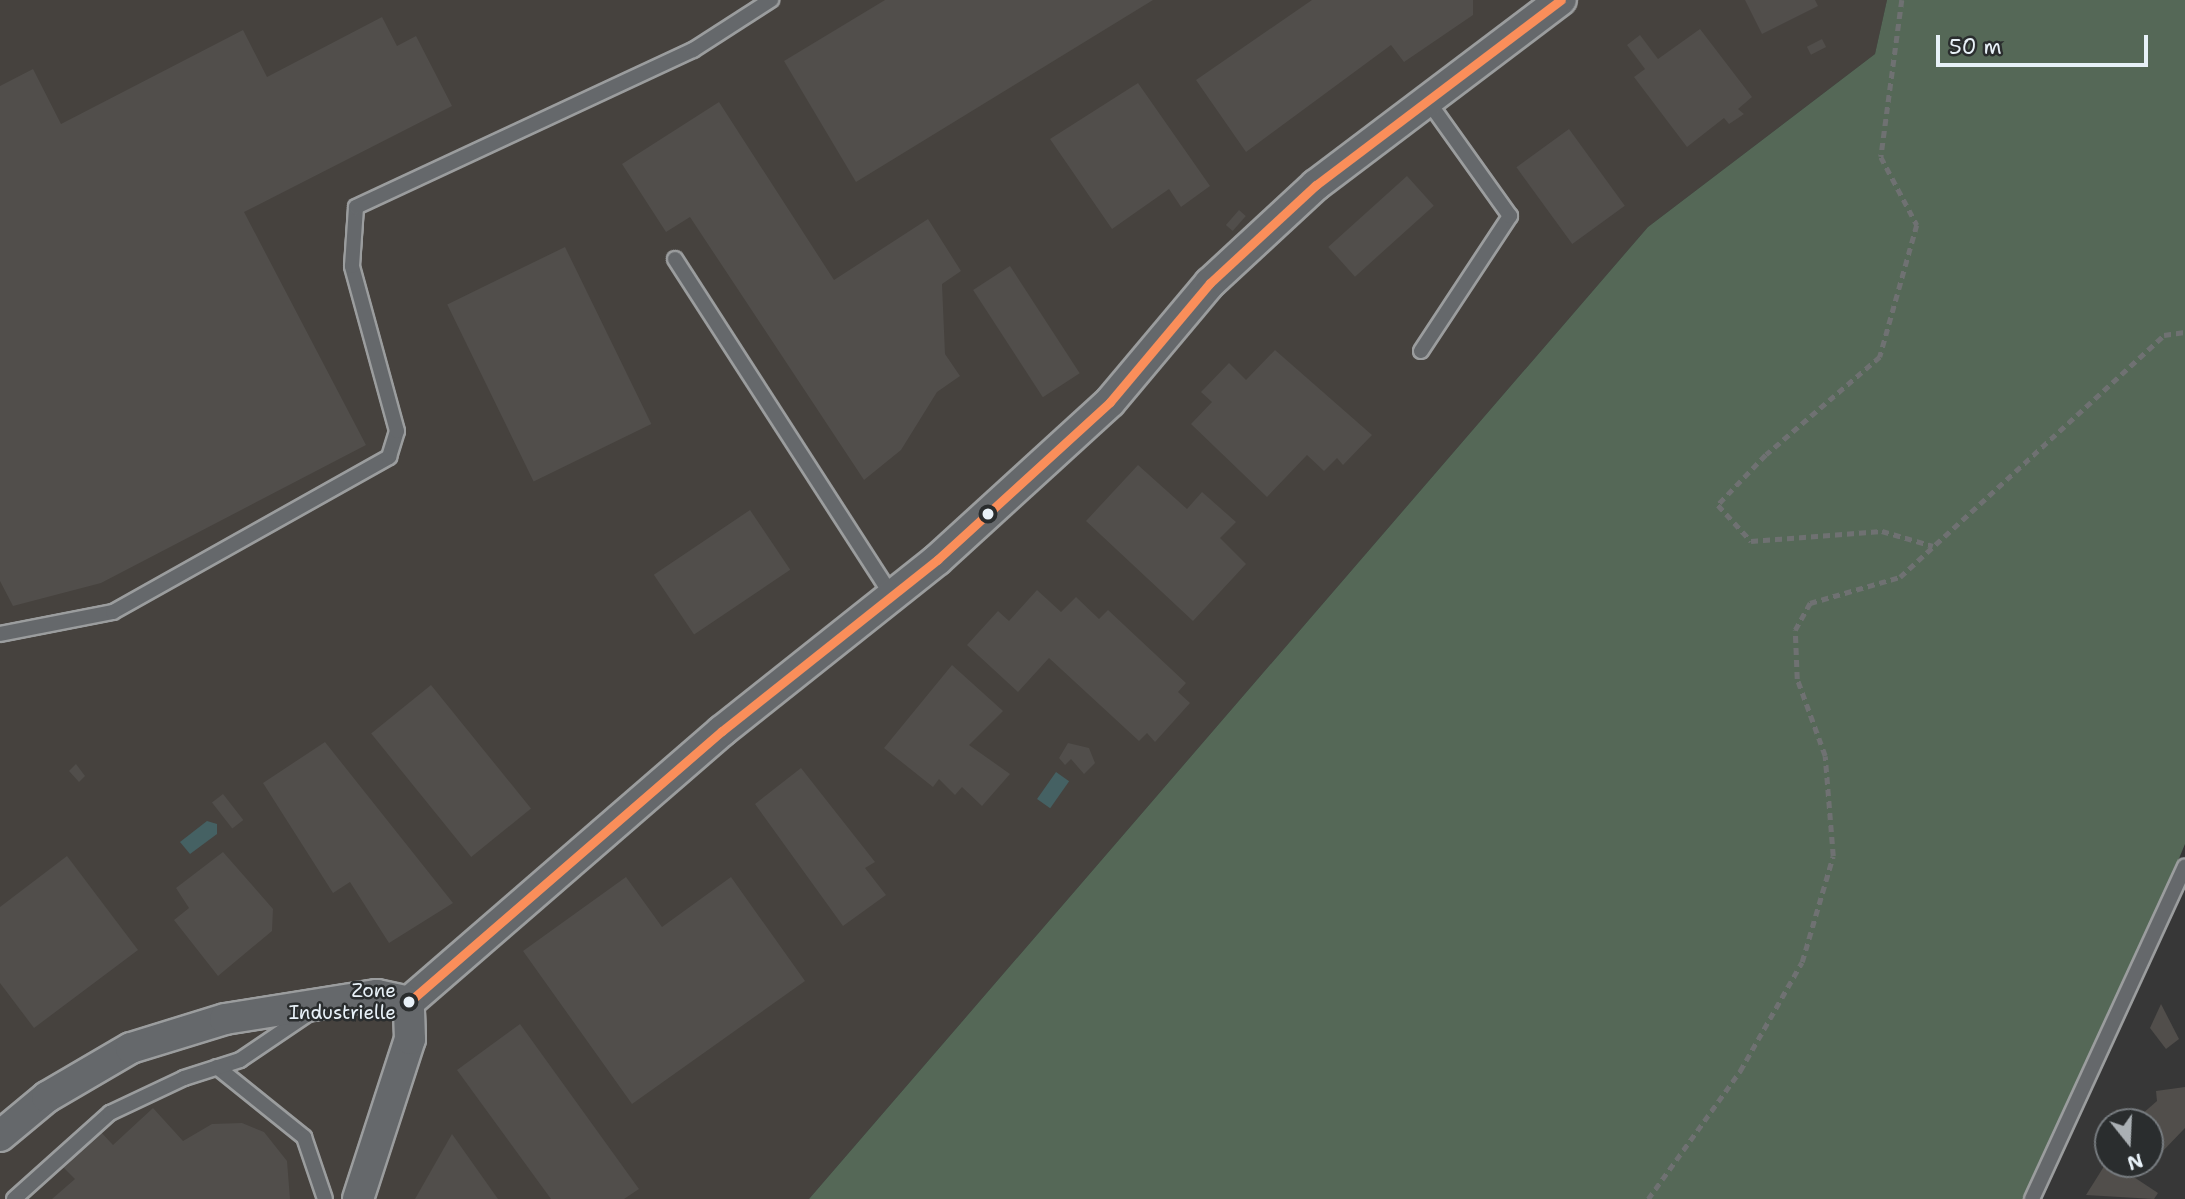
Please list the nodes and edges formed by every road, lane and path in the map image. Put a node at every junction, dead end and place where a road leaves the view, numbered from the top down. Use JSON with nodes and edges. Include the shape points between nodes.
{"nodes":[{"id":1,"x":771,"y":0,"type":"edge"},
{"id":2,"x":1561,"y":0,"type":"edge"},
{"id":3,"x":1902,"y":0,"type":"edge"},
{"id":4,"x":1428,"y":101,"type":"junction"},
{"id":5,"x":675,"y":259,"type":"dead end"},
{"id":6,"x":2185,"y":332,"type":"edge"},
{"id":7,"x":1422,"y":351,"type":"dead end"},
{"id":8,"x":1934,"y":547,"type":"junction"},
{"id":9,"x":892,"y":596,"type":"junction"},
{"id":10,"x":0,"y":634,"type":"edge"},
{"id":11,"x":2185,"y":867,"type":"edge"},
{"id":12,"x":409,"y":1002,"type":"junction"},
{"id":13,"x":320,"y":1004,"type":"junction"},
{"id":14,"x":217,"y":1067,"type":"junction"},
{"id":15,"x":0,"y":1136,"type":"edge"},
{"id":16,"x":14,"y":1199,"type":"edge"},
{"id":17,"x":325,"y":1199,"type":"edge"},
{"id":18,"x":358,"y":1199,"type":"edge"},
{"id":19,"x":1648,"y":1199,"type":"edge"},
{"id":20,"x":2032,"y":1199,"type":"edge"}],
"edges":[{"from":1,"to":10,"type":"lane","via":[[693,50],[356,207],[352,266],[397,431],[389,457],[113,612]]},
{"from":2,"to":4,"type":"street"},
{"from":3,"to":8,"type":"path","via":[[1881,157],[1917,225],[1880,357],[1766,455],[1718,505],[1751,541],[1882,531]]},
{"from":4,"to":7,"type":"lane","via":[[1510,216]]},
{"from":4,"to":9,"type":"street","via":[[1316,185],[1210,283],[1110,402]]},
{"from":5,"to":9,"type":"lane"},
{"from":6,"to":8,"type":"path","via":[[2164,335]]},
{"from":8,"to":19,"type":"path","via":[[1900,577],[1810,603],[1794,630],[1797,679],[1825,756],[1833,856],[1802,962],[1740,1071]]},
{"from":9,"to":12,"type":"street","via":[[722,731]]},
{"from":11,"to":20,"type":"lane"},
{"from":12,"to":13,"type":"street","via":[[377,995]]},
{"from":12,"to":18,"type":"street","via":[[410,1039]]},
{"from":13,"to":14,"type":"lane","via":[[250,1055]]},
{"from":13,"to":15,"type":"street","via":[[225,1019],[131,1048],[47,1097]]},
{"from":14,"to":16,"type":"lane","via":[[110,1113]]},
{"from":14,"to":17,"type":"lane","via":[[304,1137]]}]}
